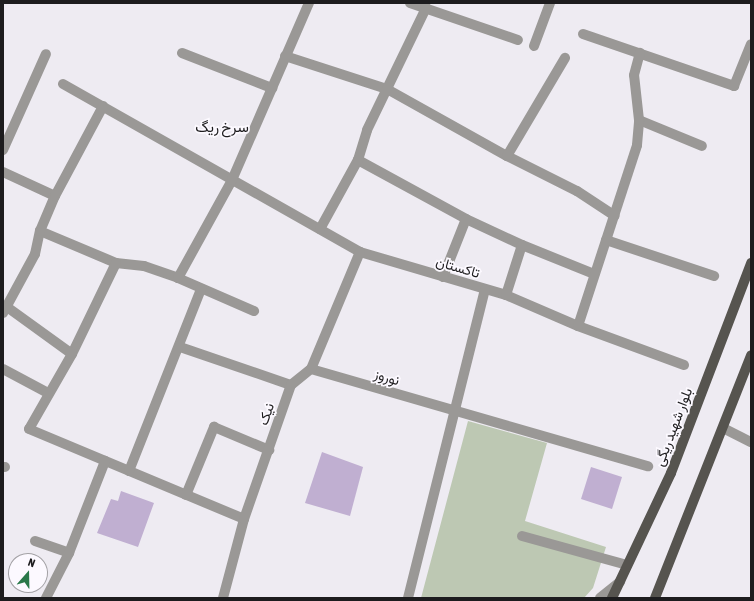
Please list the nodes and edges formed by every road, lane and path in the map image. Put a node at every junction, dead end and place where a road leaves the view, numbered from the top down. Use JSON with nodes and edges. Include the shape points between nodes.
{"nodes":[{"id":1,"x":309,"y":3,"type":"edge"},
{"id":2,"x":410,"y":3,"type":"edge"},
{"id":3,"x":550,"y":3,"type":"edge"},
{"id":4,"x":426,"y":8,"type":"junction"},
{"id":5,"x":583,"y":34,"type":"dead end"},
{"id":6,"x":518,"y":40,"type":"dead end"},
{"id":7,"x":751,"y":44,"type":"edge"},
{"id":8,"x":534,"y":46,"type":"dead end"},
{"id":9,"x":182,"y":53,"type":"dead end"},
{"id":10,"x":640,"y":53,"type":"junction"},
{"id":11,"x":46,"y":54,"type":"dead end"},
{"id":12,"x":285,"y":56,"type":"junction"},
{"id":13,"x":565,"y":58,"type":"dead end"},
{"id":14,"x":63,"y":84,"type":"dead end"},
{"id":15,"x":272,"y":88,"type":"junction"},
{"id":16,"x":387,"y":89,"type":"junction"},
{"id":17,"x":103,"y":106,"type":"junction"},
{"id":18,"x":639,"y":120,"type":"junction"},
{"id":19,"x":702,"y":146,"type":"dead end"},
{"id":20,"x":3,"y":150,"type":"edge"},
{"id":21,"x":507,"y":156,"type":"junction"},
{"id":22,"x":358,"y":160,"type":"junction"},
{"id":23,"x":3,"y":172,"type":"edge"},
{"id":24,"x":232,"y":180,"type":"junction"},
{"id":25,"x":55,"y":196,"type":"junction"},
{"id":26,"x":615,"y":216,"type":"junction"},
{"id":27,"x":466,"y":219,"type":"junction"},
{"id":28,"x":320,"y":229,"type":"junction"},
{"id":29,"x":40,"y":231,"type":"junction"},
{"id":30,"x":606,"y":240,"type":"junction"},
{"id":31,"x":522,"y":245,"type":"junction"},
{"id":32,"x":360,"y":252,"type":"junction"},
{"id":33,"x":116,"y":263,"type":"junction"},
{"id":34,"x":751,"y":263,"type":"edge"},
{"id":35,"x":594,"y":274,"type":"junction"},
{"id":36,"x":714,"y":276,"type":"dead end"},
{"id":37,"x":443,"y":277,"type":"junction"},
{"id":38,"x":178,"y":278,"type":"junction"},
{"id":39,"x":201,"y":289,"type":"junction"},
{"id":40,"x":485,"y":289,"type":"junction"},
{"id":41,"x":506,"y":295,"type":"junction"},
{"id":42,"x":5,"y":310,"type":"edge"},
{"id":43,"x":254,"y":311,"type":"dead end"},
{"id":44,"x":578,"y":326,"type":"junction"},
{"id":45,"x":180,"y":346,"type":"junction"},
{"id":46,"x":72,"y":354,"type":"junction"},
{"id":47,"x":751,"y":354,"type":"edge"},
{"id":48,"x":684,"y":365,"type":"dead end"},
{"id":49,"x":3,"y":369,"type":"edge"},
{"id":50,"x":311,"y":369,"type":"junction"},
{"id":51,"x":291,"y":385,"type":"junction"},
{"id":52,"x":48,"y":393,"type":"junction"},
{"id":53,"x":455,"y":412,"type":"junction"},
{"id":54,"x":723,"y":428,"type":"junction"},
{"id":55,"x":751,"y":442,"type":"edge"},
{"id":56,"x":269,"y":450,"type":"junction"},
{"id":57,"x":105,"y":461,"type":"junction"},
{"id":58,"x":648,"y":466,"type":"dead end"},
{"id":59,"x":129,"y":471,"type":"junction"},
{"id":60,"x":186,"y":495,"type":"junction"},
{"id":61,"x":244,"y":519,"type":"junction"},
{"id":62,"x":522,"y":536,"type":"dead end"},
{"id":63,"x":35,"y":541,"type":"dead end"},
{"id":64,"x":69,"y":552,"type":"junction"},
{"id":65,"x":627,"y":565,"type":"junction"},
{"id":66,"x":620,"y":582,"type":"junction"},
{"id":67,"x":46,"y":598,"type":"edge"},
{"id":68,"x":223,"y":598,"type":"edge"},
{"id":69,"x":408,"y":598,"type":"edge"},
{"id":70,"x":600,"y":598,"type":"edge"},
{"id":71,"x":612,"y":598,"type":"edge"},
{"id":72,"x":657,"y":598,"type":"edge"}],
"edges":[{"from":1,"to":12,"type":"street"},
{"from":2,"to":4,"type":"street"},
{"from":3,"to":8,"type":"street"},
{"from":4,"to":6,"type":"street"},
{"from":4,"to":16,"type":"street"},
{"from":5,"to":10,"type":"street"},
{"from":7,"to":10,"type":"street","via":[[734,86]]},
{"from":9,"to":15,"type":"street"},
{"from":10,"to":18,"type":"street","via":[[634,75]]},
{"from":11,"to":20,"type":"street"},
{"from":12,"to":15,"type":"street"},
{"from":12,"to":16,"type":"street"},
{"from":13,"to":21,"type":"street"},
{"from":14,"to":17,"type":"street","name":"تاکستان"},
{"from":15,"to":24,"type":"street"},
{"from":16,"to":21,"type":"street"},
{"from":16,"to":22,"type":"street","via":[[367,130]]},
{"from":17,"to":24,"type":"street","name":"تاکستان"},
{"from":17,"to":25,"type":"street"},
{"from":18,"to":19,"type":"street"},
{"from":18,"to":26,"type":"street","via":[[637,145]]},
{"from":21,"to":26,"type":"street","via":[[577,191]]},
{"from":22,"to":27,"type":"street"},
{"from":22,"to":28,"type":"street"},
{"from":23,"to":25,"type":"street"},
{"from":24,"to":28,"type":"street","name":"تاکستان"},
{"from":24,"to":38,"type":"street"},
{"from":25,"to":29,"type":"street"},
{"from":26,"to":30,"type":"street"},
{"from":27,"to":31,"type":"street"},
{"from":27,"to":37,"type":"street"},
{"from":28,"to":32,"type":"street","name":"تاکستان"},
{"from":29,"to":33,"type":"street"},
{"from":29,"to":42,"type":"street","via":[[35,254]]},
{"from":30,"to":35,"type":"street"},
{"from":30,"to":36,"type":"street"},
{"from":31,"to":35,"type":"street"},
{"from":31,"to":41,"type":"street"},
{"from":32,"to":37,"type":"street","name":"تاکستان"},
{"from":32,"to":50,"type":"street"},
{"from":33,"to":38,"type":"street","via":[[144,266]]},
{"from":33,"to":46,"type":"street"},
{"from":34,"to":65,"type":"main road","name":"بلوار شهید ریگی","via":[[671,473]]},
{"from":35,"to":44,"type":"street"},
{"from":37,"to":40,"type":"street","name":"تاکستان"},
{"from":38,"to":39,"type":"street"},
{"from":39,"to":43,"type":"street"},
{"from":39,"to":45,"type":"street"},
{"from":40,"to":41,"type":"street","name":"تاکستان"},
{"from":40,"to":53,"type":"street"},
{"from":41,"to":44,"type":"street","name":"تاکستان"},
{"from":42,"to":46,"type":"street"},
{"from":44,"to":48,"type":"street","name":"تاکستان"},
{"from":45,"to":51,"type":"street"},
{"from":45,"to":59,"type":"street"},
{"from":46,"to":52,"type":"street"},
{"from":47,"to":54,"type":"main road"},
{"from":49,"to":52,"type":"street"},
{"from":50,"to":51,"type":"street"},
{"from":50,"to":53,"type":"street","name":"نوروز"},
{"from":51,"to":56,"type":"street","name":"نیک"},
{"from":52,"to":57,"type":"street","via":[[29,429]]},
{"from":53,"to":58,"type":"street","name":"نوروز"},
{"from":53,"to":69,"type":"street"},
{"from":54,"to":55,"type":"street"},
{"from":54,"to":72,"type":"main road"},
{"from":56,"to":60,"type":"street","via":[[214,427]]},
{"from":56,"to":61,"type":"street","name":"نیک"},
{"from":57,"to":59,"type":"street"},
{"from":57,"to":64,"type":"street"},
{"from":59,"to":60,"type":"street"},
{"from":60,"to":61,"type":"street"},
{"from":61,"to":68,"type":"street","name":"نیک"},
{"from":62,"to":65,"type":"street"},
{"from":63,"to":64,"type":"street"},
{"from":64,"to":67,"type":"street"},
{"from":65,"to":66,"type":"main road","name":"بلوار شهید ریگی"},
{"from":66,"to":70,"type":"street"},
{"from":66,"to":71,"type":"main road","name":"بلوار شهید ریگی"}]}
